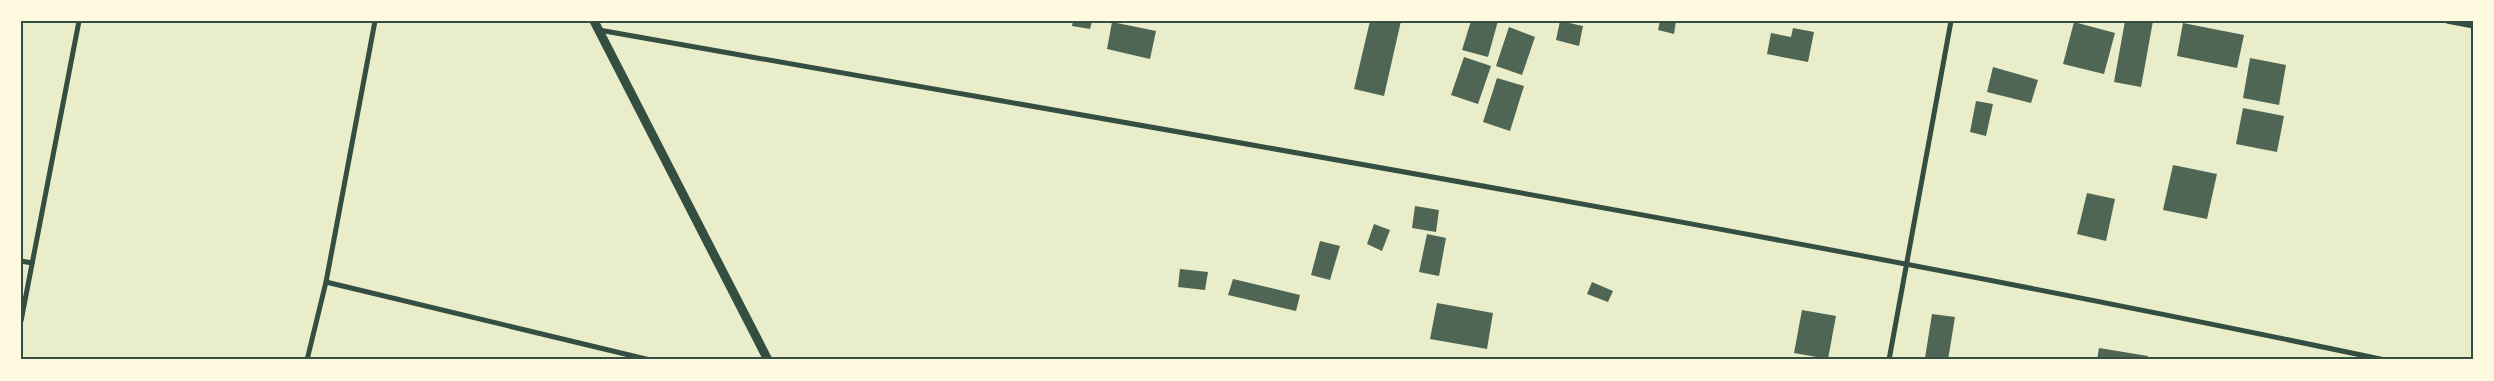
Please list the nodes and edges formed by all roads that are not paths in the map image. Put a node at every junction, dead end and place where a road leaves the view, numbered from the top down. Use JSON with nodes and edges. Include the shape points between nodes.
{"nodes":[{"id":1,"x":79,"y":21,"type":"edge"},
{"id":2,"x":375,"y":21,"type":"edge"},
{"id":3,"x":594,"y":21,"type":"edge"},
{"id":4,"x":1951,"y":21,"type":"edge"},
{"id":5,"x":2447,"y":21,"type":"edge"},
{"id":6,"x":2473,"y":26,"type":"edge"},
{"id":7,"x":599,"y":30,"type":"junction"},
{"id":8,"x":21,"y":261,"type":"edge"},
{"id":9,"x":32,"y":263,"type":"junction"},
{"id":10,"x":1907,"y":263,"type":"junction"},
{"id":11,"x":326,"y":282,"type":"junction"},
{"id":12,"x":21,"y":321,"type":"edge"},
{"id":13,"x":307,"y":360,"type":"edge"},
{"id":14,"x":650,"y":360,"type":"edge"},
{"id":15,"x":768,"y":360,"type":"edge"},
{"id":16,"x":1889,"y":360,"type":"edge"},
{"id":17,"x":2385,"y":360,"type":"edge"}],
"edges":[{"from":1,"to":9,"type":"street"},
{"from":2,"to":11,"type":"street"},
{"from":3,"to":7,"type":"street"},
{"from":4,"to":10,"type":"street"},
{"from":5,"to":6,"type":"street"},
{"from":7,"to":10,"type":"street"},
{"from":7,"to":15,"type":"street"},
{"from":8,"to":9,"type":"street"},
{"from":9,"to":12,"type":"street"},
{"from":10,"to":16,"type":"street"},
{"from":10,"to":17,"type":"street"},
{"from":11,"to":13,"type":"street"},
{"from":11,"to":14,"type":"street"}]}
